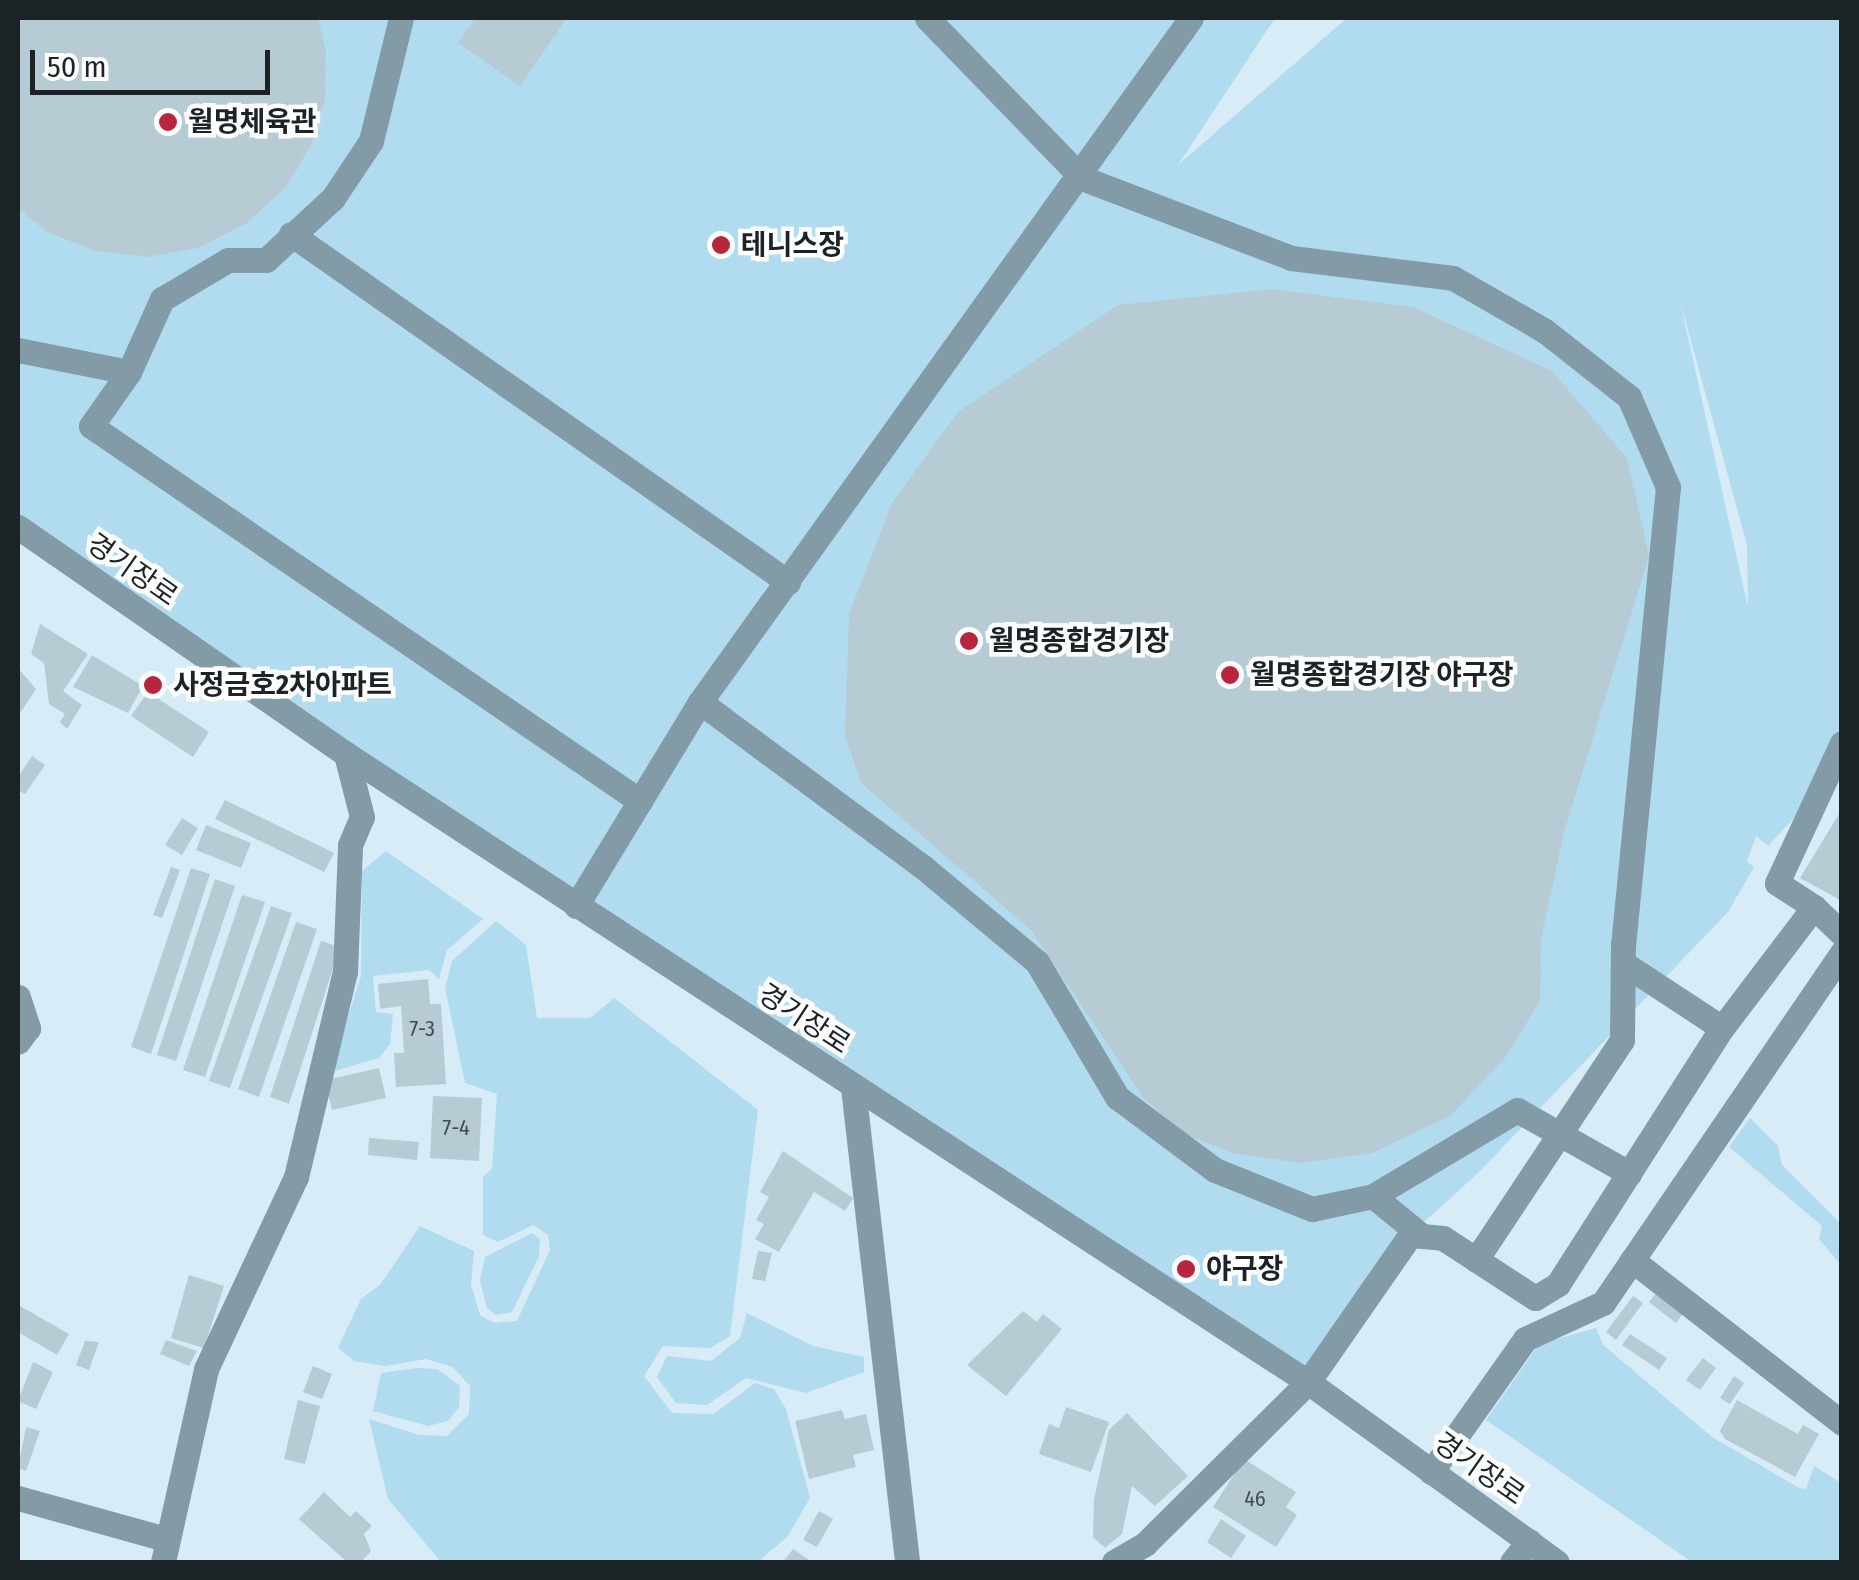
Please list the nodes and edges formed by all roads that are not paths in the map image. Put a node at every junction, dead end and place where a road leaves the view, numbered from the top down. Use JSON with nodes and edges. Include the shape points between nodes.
{"nodes":[{"id":1,"x":400,"y":18,"type":"edge"},
{"id":2,"x":927,"y":18,"type":"edge"},
{"id":3,"x":1191,"y":18,"type":"edge"},
{"id":4,"x":1082,"y":178,"type":"junction"},
{"id":5,"x":292,"y":234,"type":"junction"},
{"id":6,"x":18,"y":350,"type":"edge"},
{"id":7,"x":129,"y":372,"type":"junction"},
{"id":8,"x":18,"y":528,"type":"edge"},
{"id":9,"x":788,"y":582,"type":"junction"},
{"id":10,"x":700,"y":702,"type":"junction"},
{"id":11,"x":1842,"y":742,"type":"edge"},
{"id":12,"x":346,"y":754,"type":"junction"},
{"id":13,"x":640,"y":801,"type":"junction"},
{"id":14,"x":576,"y":906,"type":"junction"},
{"id":15,"x":1814,"y":907,"type":"junction"},
{"id":16,"x":1842,"y":934,"type":"edge"},
{"id":17,"x":1842,"y":953,"type":"edge"},
{"id":18,"x":1622,"y":963,"type":"junction"},
{"id":19,"x":18,"y":997,"type":"edge"},
{"id":20,"x":1722,"y":1028,"type":"junction"},
{"id":21,"x":18,"y":1042,"type":"edge"},
{"id":22,"x":853,"y":1087,"type":"junction"},
{"id":23,"x":1560,"y":1128,"type":"junction"},
{"id":24,"x":1629,"y":1173,"type":"junction"},
{"id":25,"x":1373,"y":1196,"type":"junction"},
{"id":26,"x":1422,"y":1236,"type":"junction"},
{"id":27,"x":1476,"y":1260,"type":"junction"},
{"id":28,"x":1632,"y":1260,"type":"junction"},
{"id":29,"x":1308,"y":1382,"type":"junction"},
{"id":30,"x":1842,"y":1423,"type":"edge"},
{"id":31,"x":1431,"y":1472,"type":"junction"},
{"id":32,"x":18,"y":1498,"type":"edge"},
{"id":33,"x":1528,"y":1541,"type":"junction"},
{"id":34,"x":164,"y":1551,"type":"edge"},
{"id":35,"x":907,"y":1562,"type":"edge"},
{"id":36,"x":1114,"y":1562,"type":"edge"},
{"id":37,"x":1512,"y":1562,"type":"edge"},
{"id":38,"x":1558,"y":1562,"type":"edge"}],
"edges":[{"from":1,"to":5,"type":"street","via":[[371,141],[333,198]]},
{"from":2,"to":4,"type":"street"},
{"from":3,"to":4,"type":"street"},
{"from":4,"to":9,"type":"street"},
{"from":4,"to":18,"type":"street","via":[[1291,258],[1453,278],[1544,330],[1630,396],[1668,487]]},
{"from":5,"to":7,"type":"street","via":[[266,260],[228,260],[162,299]]},
{"from":5,"to":9,"type":"street"},
{"from":6,"to":7,"type":"street"},
{"from":7,"to":13,"type":"street","via":[[90,426]]},
{"from":8,"to":12,"type":"street","name":"경기장로"},
{"from":9,"to":10,"type":"street"},
{"from":10,"to":13,"type":"street"},
{"from":10,"to":25,"type":"street","via":[[923,867],[1037,962],[1117,1097],[1214,1170],[1312,1209]]},
{"from":11,"to":15,"type":"street","via":[[1778,883]]},
{"from":12,"to":14,"type":"street","name":"경기장로"},
{"from":12,"to":34,"type":"street","via":[[362,817],[350,845],[345,972],[296,1177],[206,1369]]},
{"from":13,"to":14,"type":"street"},
{"from":14,"to":22,"type":"street","name":"경기장로"},
{"from":15,"to":16,"type":"street"},
{"from":15,"to":20,"type":"street"},
{"from":17,"to":28,"type":"street"},
{"from":18,"to":20,"type":"street"},
{"from":18,"to":23,"type":"street","via":[[1622,1040]]},
{"from":19,"to":21,"type":"street","via":[[28,1028]]},
{"from":20,"to":24,"type":"street"},
{"from":22,"to":29,"type":"street","name":"경기장로"},
{"from":22,"to":35,"type":"street"},
{"from":23,"to":24,"type":"street"},
{"from":23,"to":25,"type":"street","via":[[1518,1110]]},
{"from":23,"to":27,"type":"street"},
{"from":24,"to":27,"type":"street","via":[[1558,1284],[1535,1298]]},
{"from":25,"to":26,"type":"street"},
{"from":26,"to":27,"type":"street","via":[[1443,1238]]},
{"from":26,"to":29,"type":"street","via":[[1410,1235]]},
{"from":28,"to":30,"type":"street"},
{"from":28,"to":31,"type":"street","via":[[1602,1303],[1525,1339]]},
{"from":29,"to":31,"type":"street","name":"경기장로"},
{"from":29,"to":36,"type":"street","via":[[1145,1544]]},
{"from":31,"to":33,"type":"street","name":"경기장로"},
{"from":32,"to":34,"type":"street"},
{"from":33,"to":37,"type":"street"},
{"from":33,"to":38,"type":"street","name":"경기장로"}]}
